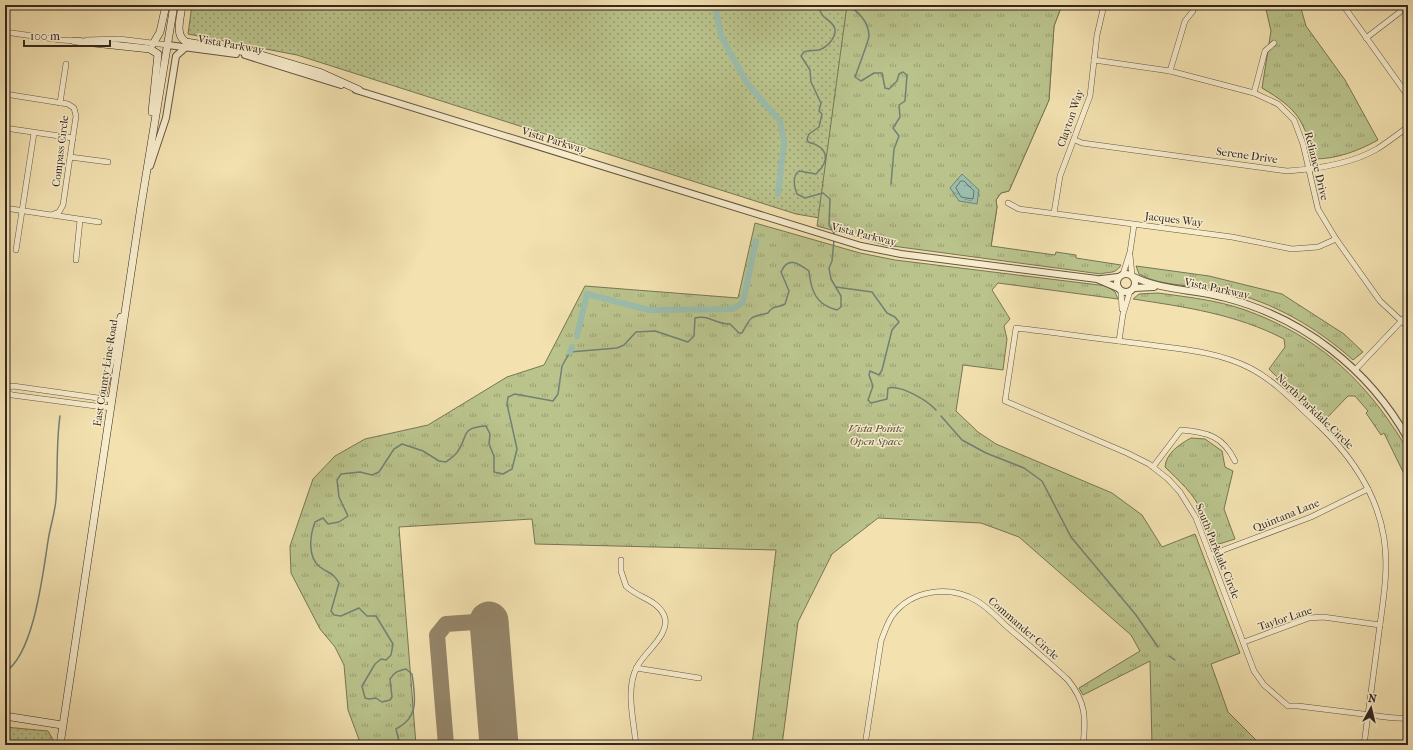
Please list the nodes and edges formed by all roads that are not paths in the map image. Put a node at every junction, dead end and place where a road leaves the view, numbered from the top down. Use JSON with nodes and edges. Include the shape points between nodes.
{"nodes":[{"id":1,"x":166,"y":5,"type":"edge"},
{"id":2,"x":174,"y":5,"type":"edge"},
{"id":3,"x":182,"y":5,"type":"edge"},
{"id":4,"x":1104,"y":5,"type":"edge"},
{"id":5,"x":1343,"y":5,"type":"edge"},
{"id":6,"x":1193,"y":11,"type":"dead end"},
{"id":7,"x":1400,"y":12,"type":"dead end"},
{"id":8,"x":5,"y":32,"type":"edge"},
{"id":9,"x":1366,"y":38,"type":"junction"},
{"id":10,"x":76,"y":41,"type":"junction"},
{"id":11,"x":1274,"y":43,"type":"dead end"},
{"id":12,"x":153,"y":44,"type":"junction"},
{"id":13,"x":168,"y":45,"type":"junction"},
{"id":14,"x":186,"y":47,"type":"junction"},
{"id":15,"x":6,"y":55,"type":"dead end"},
{"id":16,"x":1094,"y":60,"type":"junction"},
{"id":17,"x":5,"y":62,"type":"edge"},
{"id":18,"x":66,"y":64,"type":"dead end"},
{"id":19,"x":1170,"y":71,"type":"junction"},
{"id":20,"x":359,"y":90,"type":"junction"},
{"id":21,"x":1254,"y":93,"type":"junction"},
{"id":22,"x":5,"y":94,"type":"edge"},
{"id":23,"x":1408,"y":96,"type":"edge"},
{"id":24,"x":60,"y":103,"type":"junction"},
{"id":25,"x":1408,"y":127,"type":"edge"},
{"id":26,"x":5,"y":128,"type":"edge"},
{"id":27,"x":34,"y":133,"type":"junction"},
{"id":28,"x":73,"y":138,"type":"junction"},
{"id":29,"x":1074,"y":140,"type":"junction"},
{"id":30,"x":70,"y":158,"type":"junction"},
{"id":31,"x":108,"y":162,"type":"dead end"},
{"id":32,"x":1309,"y":170,"type":"junction"},
{"id":33,"x":145,"y":180,"type":"junction"},
{"id":34,"x":1008,"y":203,"type":"dead end"},
{"id":35,"x":5,"y":208,"type":"edge"},
{"id":36,"x":23,"y":211,"type":"junction"},
{"id":37,"x":1054,"y":213,"type":"junction"},
{"id":38,"x":51,"y":215,"type":"junction"},
{"id":39,"x":80,"y":220,"type":"junction"},
{"id":40,"x":99,"y":222,"type":"dead end"},
{"id":41,"x":1134,"y":225,"type":"junction"},
{"id":42,"x":1336,"y":239,"type":"junction"},
{"id":43,"x":16,"y":250,"type":"dead end"},
{"id":44,"x":1130,"y":252,"type":"junction"},
{"id":45,"x":76,"y":260,"type":"dead end"},
{"id":46,"x":132,"y":264,"type":"junction"},
{"id":47,"x":1121,"y":276,"type":"junction"},
{"id":48,"x":1133,"y":276,"type":"junction"},
{"id":49,"x":1097,"y":279,"type":"junction"},
{"id":50,"x":1159,"y":287,"type":"junction"},
{"id":51,"x":1120,"y":289,"type":"junction"},
{"id":52,"x":1132,"y":290,"type":"junction"},
{"id":53,"x":1122,"y":314,"type":"junction"},
{"id":54,"x":1408,"y":314,"type":"edge"},
{"id":55,"x":1401,"y":321,"type":"junction"},
{"id":56,"x":1408,"y":328,"type":"edge"},
{"id":57,"x":1119,"y":341,"type":"junction"},
{"id":58,"x":1012,"y":359,"type":"joint"},
{"id":59,"x":1355,"y":370,"type":"junction"},
{"id":60,"x":5,"y":390,"type":"edge"},
{"id":61,"x":102,"y":399,"type":"junction"},
{"id":62,"x":112,"y":404,"type":"junction"},
{"id":63,"x":1408,"y":439,"type":"edge"},
{"id":64,"x":1235,"y":461,"type":"dead end"},
{"id":65,"x":1154,"y":467,"type":"junction"},
{"id":66,"x":1368,"y":489,"type":"junction"},
{"id":67,"x":1210,"y":555,"type":"junction"},
{"id":68,"x":621,"y":560,"type":"dead end"},
{"id":69,"x":1380,"y":625,"type":"junction"},
{"id":70,"x":1244,"y":642,"type":"junction"},
{"id":71,"x":636,"y":668,"type":"junction"},
{"id":72,"x":699,"y":678,"type":"dead end"},
{"id":73,"x":1368,"y":715,"type":"junction"},
{"id":74,"x":5,"y":716,"type":"edge"},
{"id":75,"x":1408,"y":718,"type":"edge"},
{"id":76,"x":1400,"y":719,"type":"junction"},
{"id":77,"x":1408,"y":722,"type":"edge"},
{"id":78,"x":62,"y":725,"type":"junction"},
{"id":79,"x":60,"y":745,"type":"edge"},
{"id":80,"x":636,"y":745,"type":"edge"},
{"id":81,"x":866,"y":745,"type":"edge"},
{"id":82,"x":1083,"y":745,"type":"edge"},
{"id":83,"x":1364,"y":745,"type":"edge"}],
"edges":[{"from":1,"to":12,"type":"main road","via":[[160,32]]},
{"from":2,"to":13,"type":"main road","name":"East County Line Road"},
{"from":3,"to":20,"type":"main road","via":[[179,35],[186,42],[258,54],[319,72]]},
{"from":4,"to":16,"type":"street","name":"Clayton Way"},
{"from":5,"to":9,"type":"street"},
{"from":6,"to":19,"type":"street","via":[[1185,21]]},
{"from":7,"to":9,"type":"street"},
{"from":8,"to":10,"type":"street","name":"Vista Parkway"},
{"from":9,"to":23,"type":"street"},
{"from":10,"to":12,"type":"street","name":"Vista Parkway","via":[[111,38]]},
{"from":10,"to":33,"type":"main road","via":[[150,49],[158,54]]},
{"from":11,"to":21,"type":"street","via":[[1265,51]]},
{"from":12,"to":13,"type":"street","name":"Vista Parkway"},
{"from":13,"to":14,"type":"street","name":"Vista Parkway"},
{"from":13,"to":33,"type":"main road","name":"East County Line Road"},
{"from":14,"to":20,"type":"street","name":"Vista Parkway","via":[[262,59]]},
{"from":14,"to":33,"type":"street","via":[[176,56],[166,118]]},
{"from":15,"to":17,"type":"street"},
{"from":16,"to":19,"type":"street","name":"Reliance Drive"},
{"from":16,"to":29,"type":"street","name":"Clayton Way","via":[[1090,96]]},
{"from":18,"to":24,"type":"street"},
{"from":19,"to":21,"type":"street","name":"Reliance Drive"},
{"from":20,"to":49,"type":"street","name":"Vista Parkway","via":[[861,246],[901,254]]},
{"from":21,"to":32,"type":"street","name":"Reliance Drive","via":[[1278,104],[1294,120]]},
{"from":22,"to":24,"type":"street","name":"Compass Circle"},
{"from":24,"to":28,"type":"street","name":"Compass Circle","via":[[74,108],[76,116]]},
{"from":25,"to":32,"type":"street","name":"Serene Drive","via":[[1365,155]]},
{"from":26,"to":27,"type":"street"},
{"from":27,"to":28,"type":"street"},
{"from":27,"to":36,"type":"street"},
{"from":28,"to":30,"type":"street","name":"Compass Circle"},
{"from":29,"to":32,"type":"street","name":"Serene Drive","via":[[1287,171]]},
{"from":29,"to":37,"type":"street","name":"Clayton Way","via":[[1060,176]]},
{"from":30,"to":31,"type":"street"},
{"from":30,"to":38,"type":"street","name":"Compass Circle","via":[[63,205],[59,212]]},
{"from":32,"to":42,"type":"street","name":"Reliance Drive","via":[[1318,208]]},
{"from":33,"to":46,"type":"main road","name":"East County Line Road"},
{"from":34,"to":37,"type":"street","name":"Jacques Way","via":[[1019,210]]},
{"from":35,"to":36,"type":"street"},
{"from":36,"to":38,"type":"street"},
{"from":36,"to":43,"type":"street"},
{"from":37,"to":41,"type":"street","name":"Jacques Way"},
{"from":38,"to":39,"type":"street"},
{"from":39,"to":40,"type":"street"},
{"from":39,"to":45,"type":"street"},
{"from":41,"to":42,"type":"street","name":"Jacques Way","via":[[1232,237],[1292,249],[1318,247]]},
{"from":41,"to":44,"type":"street"},
{"from":42,"to":55,"type":"street","name":"Reliance Drive","via":[[1380,300]]},
{"from":44,"to":47,"type":"street"},
{"from":44,"to":48,"type":"street"},
{"from":46,"to":61,"type":"main road"},
{"from":46,"to":62,"type":"main road","name":"East County Line Road"},
{"from":47,"to":48,"type":"street"},
{"from":47,"to":49,"type":"street","name":"Vista Parkway"},
{"from":47,"to":51,"type":"street","via":[[1117,283]]},
{"from":48,"to":50,"type":"street","name":"Vista Parkway"},
{"from":48,"to":52,"type":"street","via":[[1136,283]]},
{"from":49,"to":51,"type":"street","name":"Vista Parkway"},
{"from":50,"to":52,"type":"street","name":"Vista Parkway"},
{"from":50,"to":59,"type":"street","name":"Vista Parkway","via":[[1220,296],[1267,311],[1320,341]]},
{"from":51,"to":52,"type":"street"},
{"from":51,"to":53,"type":"street"},
{"from":52,"to":53,"type":"street"},
{"from":53,"to":57,"type":"street"},
{"from":54,"to":55,"type":"street"},
{"from":55,"to":56,"type":"street","name":"Reliance Drive"},
{"from":55,"to":59,"type":"street"},
{"from":57,"to":58,"type":"street","name":"North Parkdale Circle","via":[[1016,328]]},
{"from":57,"to":66,"type":"street","name":"North Parkdale Circle","via":[[1202,352],[1251,368],[1283,392],[1335,441],[1353,462]]},
{"from":58,"to":65,"type":"street","name":"South Parkdale Circle","via":[[1006,401]]},
{"from":59,"to":63,"type":"street","name":"Vista Parkway","via":[[1379,395]]},
{"from":60,"to":61,"type":"street","via":[[13,386]]},
{"from":60,"to":62,"type":"street","via":[[12,395]]},
{"from":61,"to":62,"type":"street"},
{"from":62,"to":78,"type":"main road","name":"East County Line Road"},
{"from":64,"to":65,"type":"street","via":[[1229,447],[1204,432],[1181,430]]},
{"from":65,"to":67,"type":"street","name":"South Parkdale Circle","via":[[1189,504]]},
{"from":66,"to":67,"type":"street","name":"Quintana Lane","via":[[1311,517]]},
{"from":66,"to":69,"type":"street","name":"North Parkdale Circle","via":[[1384,538],[1386,571]]},
{"from":67,"to":70,"type":"street","name":"South Parkdale Circle"},
{"from":68,"to":71,"type":"street","via":[[621,571],[626,586],[655,604],[665,618],[666,625]]},
{"from":69,"to":70,"type":"street","name":"Taylor Lane","via":[[1323,617],[1309,618]]},
{"from":69,"to":73,"type":"street","name":"North Parkdale Circle"},
{"from":70,"to":73,"type":"street","name":"South Parkdale Circle","via":[[1259,678],[1288,706]]},
{"from":71,"to":72,"type":"street"},
{"from":71,"to":80,"type":"street","via":[[632,684]]},
{"from":73,"to":76,"type":"street","name":"South Parkdale Circle"},
{"from":73,"to":83,"type":"street","name":"North Parkdale Circle"},
{"from":74,"to":78,"type":"main road"},
{"from":75,"to":76,"type":"street","name":"South Parkdale Circle"},
{"from":76,"to":77,"type":"street","name":"South Parkdale Circle"},
{"from":78,"to":79,"type":"main road","name":"East County Line Road"},
{"from":81,"to":82,"type":"street","name":"Commander Circle","via":[[881,642],[892,616],[916,597],[947,590],[978,602],[1068,680],[1082,703],[1086,722]]}]}
